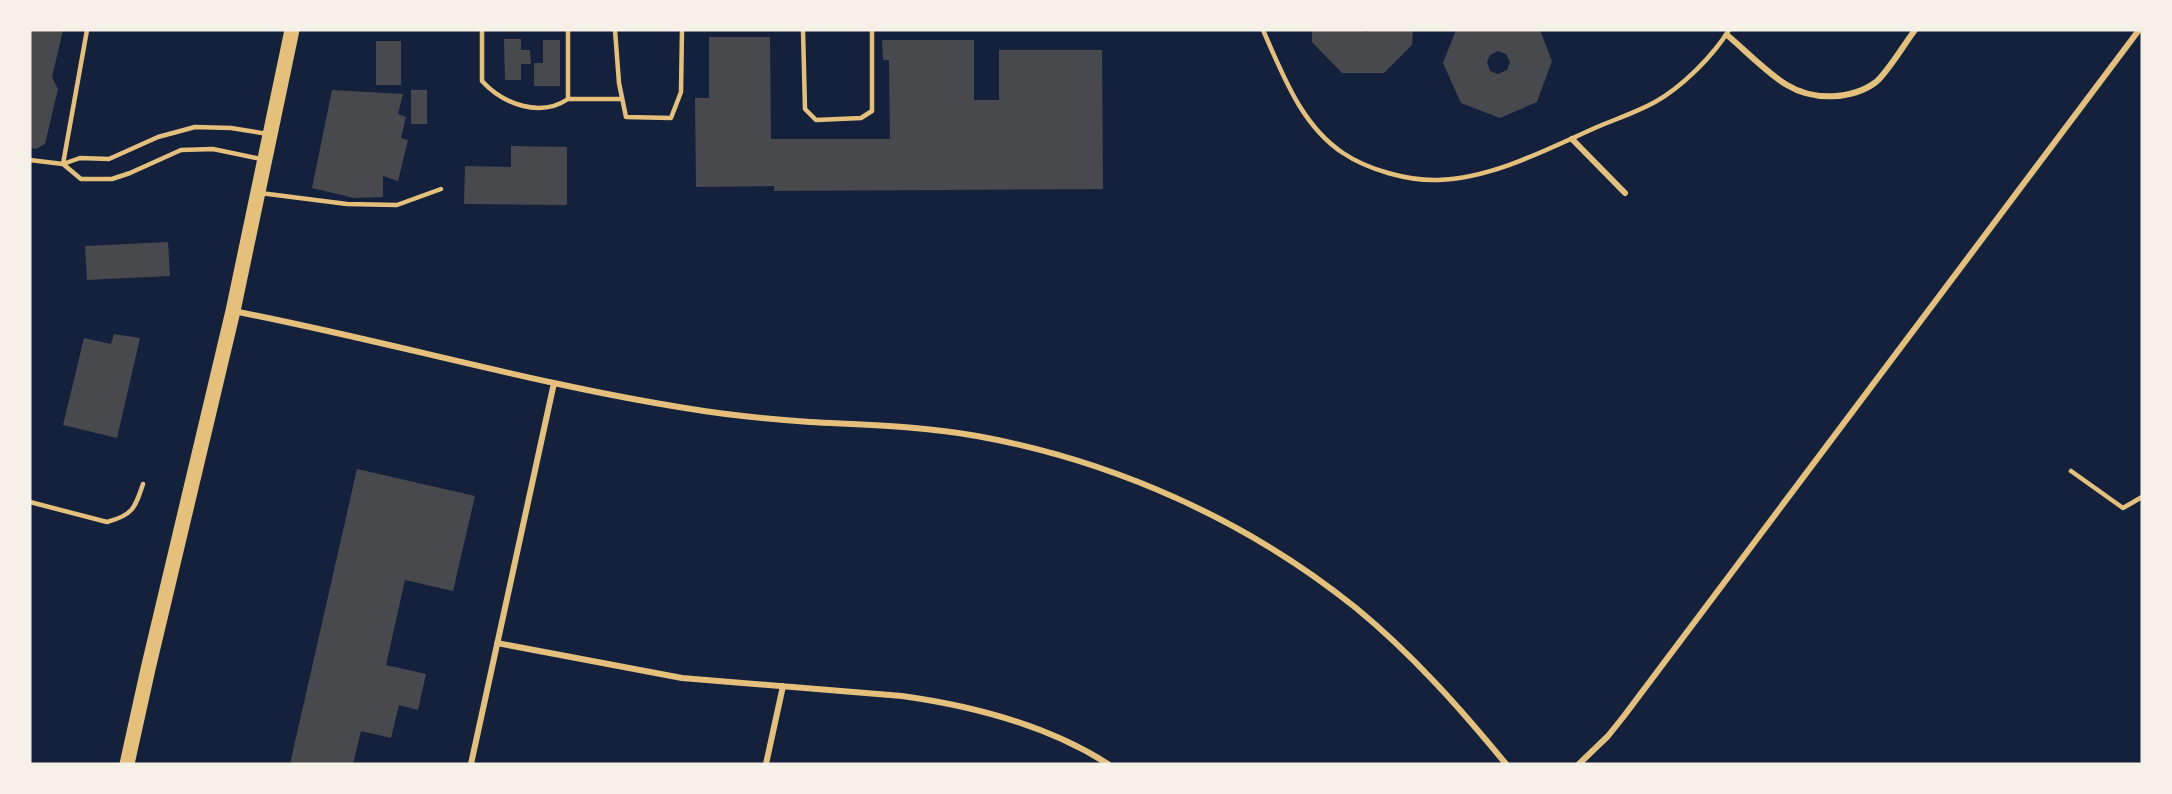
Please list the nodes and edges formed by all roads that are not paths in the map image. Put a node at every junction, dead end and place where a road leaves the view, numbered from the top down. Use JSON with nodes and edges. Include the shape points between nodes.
{"nodes":[{"id":1,"x":87,"y":30,"type":"edge"},
{"id":2,"x":292,"y":30,"type":"edge"},
{"id":3,"x":482,"y":30,"type":"edge"},
{"id":4,"x":568,"y":30,"type":"edge"},
{"id":5,"x":615,"y":30,"type":"edge"},
{"id":6,"x":682,"y":30,"type":"edge"},
{"id":7,"x":803,"y":30,"type":"edge"},
{"id":8,"x":872,"y":30,"type":"edge"},
{"id":9,"x":1263,"y":30,"type":"edge"},
{"id":10,"x":1915,"y":30,"type":"edge"},
{"id":11,"x":2139,"y":30,"type":"edge"},
{"id":12,"x":1728,"y":32,"type":"edge"},
{"id":13,"x":568,"y":99,"type":"junction"},
{"id":14,"x":622,"y":99,"type":"junction"},
{"id":15,"x":270,"y":134,"type":"junction"},
{"id":16,"x":1572,"y":139,"type":"junction"},
{"id":17,"x":30,"y":160,"type":"edge"},
{"id":18,"x":265,"y":160,"type":"junction"},
{"id":19,"x":63,"y":164,"type":"junction"},
{"id":20,"x":441,"y":189,"type":"dead end"},
{"id":21,"x":258,"y":193,"type":"junction"},
{"id":22,"x":1625,"y":193,"type":"dead end"},
{"id":23,"x":233,"y":311,"type":"junction"},
{"id":24,"x":554,"y":382,"type":"junction"},
{"id":25,"x":2071,"y":471,"type":"dead end"},
{"id":26,"x":143,"y":484,"type":"dead end"},
{"id":27,"x":2142,"y":497,"type":"edge"},
{"id":28,"x":30,"y":502,"type":"edge"},
{"id":29,"x":497,"y":644,"type":"junction"},
{"id":30,"x":783,"y":686,"type":"junction"},
{"id":31,"x":127,"y":764,"type":"edge"},
{"id":32,"x":471,"y":764,"type":"edge"},
{"id":33,"x":766,"y":764,"type":"edge"},
{"id":34,"x":1108,"y":764,"type":"edge"},
{"id":35,"x":1506,"y":764,"type":"edge"},
{"id":36,"x":1579,"y":764,"type":"edge"}],
"edges":[{"from":1,"to":19,"type":"lane"},
{"from":2,"to":15,"type":"main road"},
{"from":3,"to":13,"type":"lane","via":[[482,81],[494,94],[536,109],[559,105]]},
{"from":4,"to":13,"type":"lane"},
{"from":5,"to":14,"type":"lane"},
{"from":6,"to":14,"type":"lane","via":[[681,92],[671,118],[626,117]]},
{"from":7,"to":8,"type":"lane","via":[[805,109],[816,120],[834,120],[861,118],[872,111]]},
{"from":9,"to":16,"type":"lane","via":[[1295,101],[1318,133],[1369,167],[1437,180],[1504,166]]},
{"from":10,"to":12,"type":"street","via":[[1877,81],[1859,92],[1833,97],[1788,86]]},
{"from":11,"to":36,"type":"street","via":[[1624,716]]},
{"from":12,"to":16,"type":"lane","via":[[1690,77],[1656,102]]},
{"from":13,"to":14,"type":"lane"},
{"from":15,"to":18,"type":"main road"},
{"from":15,"to":19,"type":"lane","via":[[195,127],[158,137],[109,159],[80,158]]},
{"from":16,"to":22,"type":"street"},
{"from":17,"to":19,"type":"lane"},
{"from":18,"to":19,"type":"lane","via":[[213,148],[181,150],[112,179],[81,179]]},
{"from":18,"to":21,"type":"main road"},
{"from":20,"to":21,"type":"lane","via":[[398,205],[346,204]]},
{"from":21,"to":23,"type":"main road"},
{"from":23,"to":24,"type":"street"},
{"from":23,"to":31,"type":"main road"},
{"from":24,"to":29,"type":"street"},
{"from":24,"to":35,"type":"street","via":[[752,417],[921,428],[976,436],[1034,448],[1137,482],[1225,522],[1334,591],[1411,657]]},
{"from":25,"to":27,"type":"lane","via":[[2123,507]]},
{"from":26,"to":28,"type":"lane","via":[[135,508],[107,522]]},
{"from":29,"to":30,"type":"street","via":[[682,678]]},
{"from":29,"to":32,"type":"street"},
{"from":30,"to":33,"type":"street"},
{"from":30,"to":34,"type":"street","via":[[902,696],[959,706],[1040,730]]}]}
